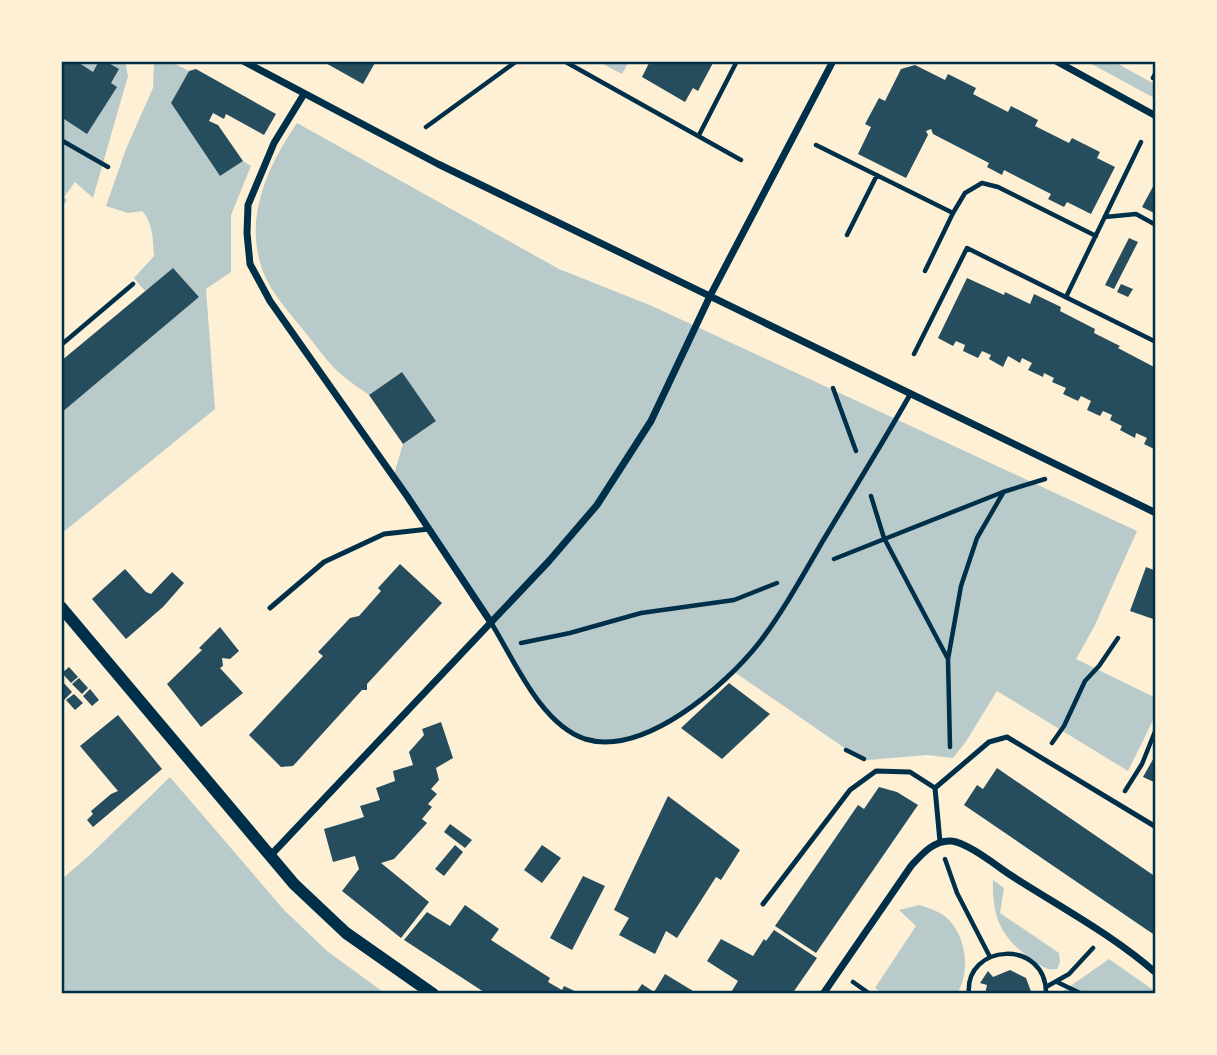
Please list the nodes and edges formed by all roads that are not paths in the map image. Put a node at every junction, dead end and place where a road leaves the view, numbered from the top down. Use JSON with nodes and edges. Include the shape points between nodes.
{"nodes":[{"id":1,"x":243,"y":61,"type":"edge"},
{"id":2,"x":833,"y":61,"type":"edge"},
{"id":3,"x":1056,"y":61,"type":"edge"},
{"id":4,"x":304,"y":94,"type":"junction"},
{"id":5,"x":1156,"y":116,"type":"edge"},
{"id":6,"x":710,"y":296,"type":"junction"},
{"id":7,"x":911,"y":393,"type":"junction"},
{"id":8,"x":1156,"y":513,"type":"edge"},
{"id":9,"x":429,"y":529,"type":"junction"},
{"id":10,"x":61,"y":607,"type":"edge"},
{"id":11,"x":270,"y":608,"type":"dead end"},
{"id":12,"x":490,"y":621,"type":"junction"},
{"id":13,"x":935,"y":788,"type":"junction"},
{"id":14,"x":1156,"y":827,"type":"edge"},
{"id":15,"x":940,"y":842,"type":"junction"},
{"id":16,"x":270,"y":856,"type":"junction"},
{"id":17,"x":763,"y":904,"type":"dead end"},
{"id":18,"x":1156,"y":973,"type":"edge"},
{"id":19,"x":433,"y":994,"type":"edge"},
{"id":20,"x":822,"y":994,"type":"edge"}],
"edges":[{"from":1,"to":4,"type":"street"},
{"from":2,"to":6,"type":"street"},
{"from":3,"to":5,"type":"street"},
{"from":4,"to":6,"type":"street"},
{"from":4,"to":9,"type":"street","via":[[274,143],[248,205],[250,264],[270,301]]},
{"from":6,"to":7,"type":"street"},
{"from":6,"to":12,"type":"street","via":[[651,421],[621,470],[566,542]]},
{"from":7,"to":8,"type":"street"},
{"from":7,"to":12,"type":"lane","via":[[759,643],[694,705],[638,737],[609,742],[565,728],[542,707]]},
{"from":9,"to":11,"type":"lane","via":[[384,534],[324,562]]},
{"from":9,"to":12,"type":"street"},
{"from":10,"to":16,"type":"street"},
{"from":12,"to":16,"type":"street"},
{"from":13,"to":14,"type":"lane","via":[[989,741],[1007,737]]},
{"from":13,"to":15,"type":"lane"},
{"from":13,"to":17,"type":"lane","via":[[910,772],[876,771],[849,790]]},
{"from":15,"to":18,"type":"street","via":[[954,841],[976,853]]},
{"from":15,"to":20,"type":"street","via":[[911,866]]},
{"from":16,"to":19,"type":"street","via":[[346,933]]}]}
